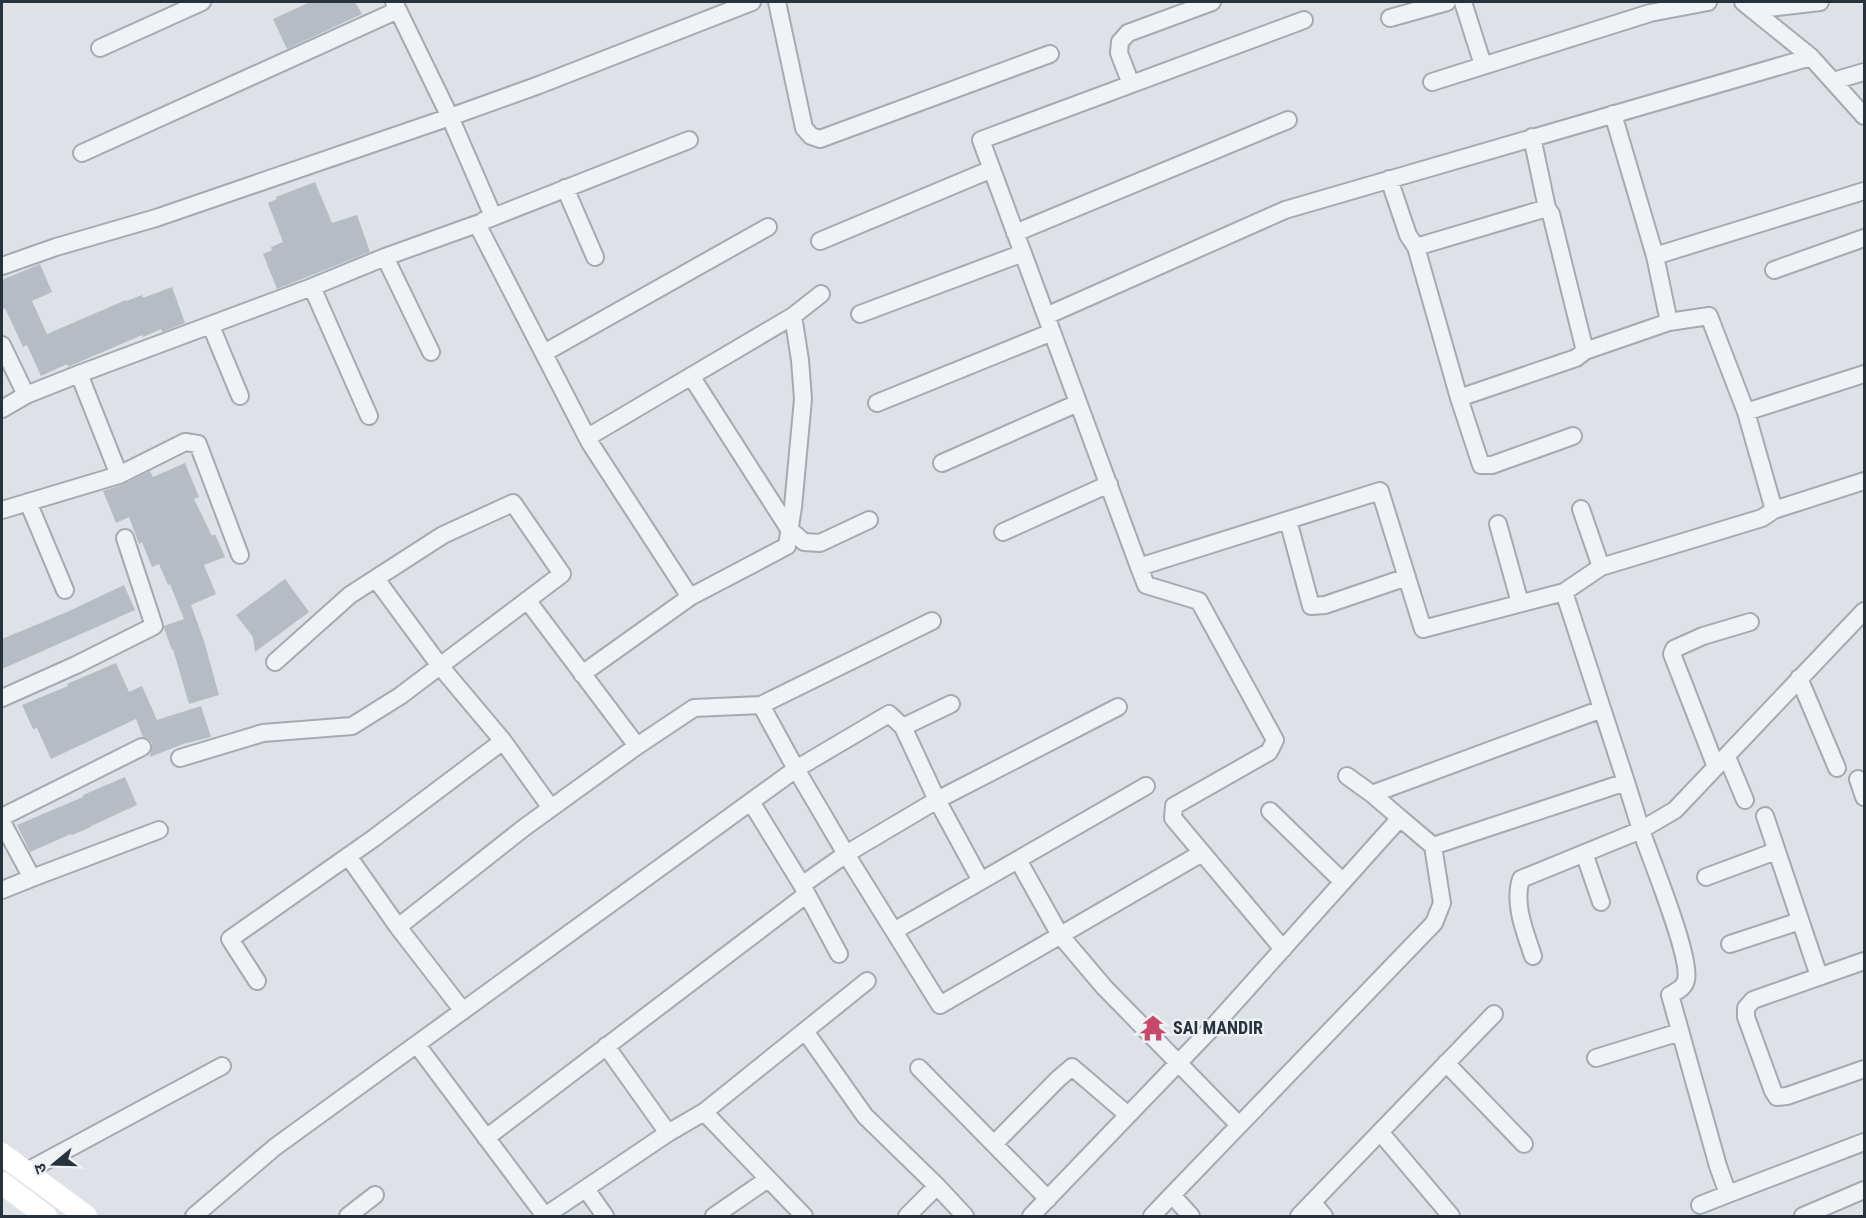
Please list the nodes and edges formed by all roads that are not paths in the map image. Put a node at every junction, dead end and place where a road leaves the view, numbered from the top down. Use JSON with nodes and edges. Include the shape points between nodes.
{"nodes":[{"id":1,"x":202,"y":2,"type":"edge"},
{"id":2,"x":752,"y":2,"type":"edge"},
{"id":3,"x":777,"y":2,"type":"edge"},
{"id":4,"x":1212,"y":2,"type":"edge"},
{"id":5,"x":1442,"y":2,"type":"edge"},
{"id":6,"x":1463,"y":2,"type":"edge"},
{"id":7,"x":1708,"y":2,"type":"edge"},
{"id":8,"x":1820,"y":2,"type":"edge"},
{"id":9,"x":396,"y":6,"type":"edge"},
{"id":10,"x":1748,"y":6,"type":"edge"},
{"id":11,"x":1390,"y":18,"type":"dead end"},
{"id":12,"x":1304,"y":20,"type":"dead end"},
{"id":13,"x":100,"y":48,"type":"dead end"},
{"id":14,"x":1050,"y":54,"type":"dead end"},
{"id":15,"x":1811,"y":57,"type":"junction"},
{"id":16,"x":1482,"y":65,"type":"junction"},
{"id":17,"x":1864,"y":72,"type":"edge"},
{"id":18,"x":1833,"y":81,"type":"junction"},
{"id":19,"x":1432,"y":82,"type":"dead end"},
{"id":20,"x":1131,"y":84,"type":"junction"},
{"id":21,"x":1612,"y":114,"type":"junction"},
{"id":22,"x":1864,"y":116,"type":"edge"},
{"id":23,"x":450,"y":117,"type":"junction"},
{"id":24,"x":1288,"y":120,"type":"dead end"},
{"id":25,"x":1532,"y":137,"type":"junction"},
{"id":26,"x":689,"y":140,"type":"dead end"},
{"id":27,"x":82,"y":153,"type":"dead end"},
{"id":28,"x":992,"y":169,"type":"junction"},
{"id":29,"x":1389,"y":179,"type":"junction"},
{"id":30,"x":566,"y":188,"type":"junction"},
{"id":31,"x":1864,"y":191,"type":"edge"},
{"id":32,"x":1547,"y":208,"type":"junction"},
{"id":33,"x":493,"y":216,"type":"junction"},
{"id":34,"x":477,"y":224,"type":"junction"},
{"id":35,"x":768,"y":227,"type":"dead end"},
{"id":36,"x":1015,"y":233,"type":"junction"},
{"id":37,"x":1864,"y":238,"type":"edge"},
{"id":38,"x":820,"y":241,"type":"dead end"},
{"id":39,"x":1416,"y":247,"type":"junction"},
{"id":40,"x":1023,"y":253,"type":"junction"},
{"id":41,"x":385,"y":256,"type":"junction"},
{"id":42,"x":1655,"y":256,"type":"junction"},
{"id":43,"x":595,"y":257,"type":"dead end"},
{"id":44,"x":2,"y":266,"type":"edge"},
{"id":45,"x":1774,"y":270,"type":"dead end"},
{"id":46,"x":312,"y":287,"type":"junction"},
{"id":47,"x":821,"y":294,"type":"dead end"},
{"id":48,"x":860,"y":314,"type":"dead end"},
{"id":49,"x":793,"y":316,"type":"junction"},
{"id":50,"x":1046,"y":316,"type":"junction"},
{"id":51,"x":1669,"y":322,"type":"junction"},
{"id":52,"x":211,"y":326,"type":"junction"},
{"id":53,"x":1052,"y":332,"type":"junction"},
{"id":54,"x":2,"y":345,"type":"edge"},
{"id":55,"x":1585,"y":351,"type":"junction"},
{"id":56,"x":431,"y":352,"type":"dead end"},
{"id":57,"x":544,"y":353,"type":"junction"},
{"id":58,"x":79,"y":374,"type":"junction"},
{"id":59,"x":1864,"y":374,"type":"edge"},
{"id":60,"x":691,"y":376,"type":"junction"},
{"id":61,"x":26,"y":395,"type":"junction"},
{"id":62,"x":240,"y":396,"type":"dead end"},
{"id":63,"x":1459,"y":398,"type":"junction"},
{"id":64,"x":877,"y":403,"type":"dead end"},
{"id":65,"x":1078,"y":403,"type":"junction"},
{"id":66,"x":2,"y":409,"type":"edge"},
{"id":67,"x":1746,"y":412,"type":"junction"},
{"id":68,"x":369,"y":416,"type":"dead end"},
{"id":69,"x":1573,"y":436,"type":"dead end"},
{"id":70,"x":588,"y":437,"type":"junction"},
{"id":71,"x":942,"y":463,"type":"dead end"},
{"id":72,"x":119,"y":475,"type":"junction"},
{"id":73,"x":1864,"y":481,"type":"edge"},
{"id":74,"x":1108,"y":484,"type":"junction"},
{"id":75,"x":28,"y":502,"type":"junction"},
{"id":76,"x":1581,"y":509,"type":"dead end"},
{"id":77,"x":2,"y":510,"type":"edge"},
{"id":78,"x":1774,"y":510,"type":"junction"},
{"id":79,"x":1288,"y":519,"type":"junction"},
{"id":80,"x":869,"y":520,"type":"dead end"},
{"id":81,"x":1498,"y":524,"type":"dead end"},
{"id":82,"x":789,"y":529,"type":"junction"},
{"id":83,"x":1003,"y":532,"type":"dead end"},
{"id":84,"x":124,"y":538,"type":"dead end"},
{"id":85,"x":240,"y":555,"type":"dead end"},
{"id":86,"x":1139,"y":567,"type":"junction"},
{"id":87,"x":1600,"y":567,"type":"junction"},
{"id":88,"x":1407,"y":577,"type":"junction"},
{"id":89,"x":376,"y":579,"type":"junction"},
{"id":90,"x":65,"y":590,"type":"dead end"},
{"id":91,"x":1564,"y":592,"type":"junction"},
{"id":92,"x":690,"y":597,"type":"junction"},
{"id":93,"x":527,"y":600,"type":"junction"},
{"id":94,"x":1520,"y":603,"type":"junction"},
{"id":95,"x":1864,"y":611,"type":"edge"},
{"id":96,"x":932,"y":621,"type":"dead end"},
{"id":97,"x":1750,"y":622,"type":"dead end"},
{"id":98,"x":275,"y":662,"type":"dead end"},
{"id":99,"x":440,"y":666,"type":"junction"},
{"id":100,"x":582,"y":674,"type":"junction"},
{"id":101,"x":1799,"y":678,"type":"junction"},
{"id":102,"x":2,"y":698,"type":"edge"},
{"id":103,"x":951,"y":704,"type":"dead end"},
{"id":104,"x":762,"y":705,"type":"junction"},
{"id":105,"x":1118,"y":707,"type":"dead end"},
{"id":106,"x":1602,"y":709,"type":"junction"},
{"id":107,"x":903,"y":727,"type":"junction"},
{"id":108,"x":502,"y":741,"type":"junction"},
{"id":109,"x":142,"y":747,"type":"dead end"},
{"id":110,"x":637,"y":747,"type":"junction"},
{"id":111,"x":180,"y":758,"type":"dead end"},
{"id":112,"x":1721,"y":762,"type":"junction"},
{"id":113,"x":1837,"y":768,"type":"dead end"},
{"id":114,"x":796,"y":769,"type":"junction"},
{"id":115,"x":1347,"y":777,"type":"dead end"},
{"id":116,"x":1858,"y":779,"type":"dead end"},
{"id":117,"x":1626,"y":782,"type":"junction"},
{"id":118,"x":1146,"y":786,"type":"dead end"},
{"id":119,"x":1372,"y":794,"type":"junction"},
{"id":120,"x":1864,"y":797,"type":"edge"},
{"id":121,"x":938,"y":800,"type":"junction"},
{"id":122,"x":1745,"y":800,"type":"dead end"},
{"id":123,"x":751,"y":801,"type":"junction"},
{"id":124,"x":551,"y":808,"type":"junction"},
{"id":125,"x":1269,"y":811,"type":"dead end"},
{"id":126,"x":1765,"y":816,"type":"dead end"},
{"id":127,"x":2,"y":817,"type":"edge"},
{"id":128,"x":1400,"y":818,"type":"junction"},
{"id":129,"x":2,"y":822,"type":"edge"},
{"id":130,"x":159,"y":830,"type":"dead end"},
{"id":131,"x":1641,"y":830,"type":"junction"},
{"id":132,"x":7,"y":845,"type":"edge"},
{"id":133,"x":1433,"y":846,"type":"junction"},
{"id":134,"x":1776,"y":851,"type":"junction"},
{"id":135,"x":1202,"y":852,"type":"junction"},
{"id":136,"x":1584,"y":853,"type":"junction"},
{"id":137,"x":846,"y":854,"type":"junction"},
{"id":138,"x":348,"y":856,"type":"junction"},
{"id":139,"x":1018,"y":860,"type":"junction"},
{"id":140,"x":1706,"y":877,"type":"dead end"},
{"id":141,"x":32,"y":878,"type":"junction"},
{"id":142,"x":981,"y":881,"type":"junction"},
{"id":143,"x":1343,"y":882,"type":"junction"},
{"id":144,"x":804,"y":889,"type":"junction"},
{"id":145,"x":2,"y":890,"type":"edge"},
{"id":146,"x":1601,"y":902,"type":"dead end"},
{"id":147,"x":1800,"y":921,"type":"junction"},
{"id":148,"x":398,"y":927,"type":"junction"},
{"id":149,"x":894,"y":931,"type":"junction"},
{"id":150,"x":1060,"y":934,"type":"junction"},
{"id":151,"x":1730,"y":944,"type":"dead end"},
{"id":152,"x":1282,"y":949,"type":"junction"},
{"id":153,"x":839,"y":954,"type":"dead end"},
{"id":154,"x":1533,"y":956,"type":"dead end"},
{"id":155,"x":1864,"y":961,"type":"edge"},
{"id":156,"x":1819,"y":976,"type":"junction"},
{"id":157,"x":257,"y":981,"type":"dead end"},
{"id":158,"x":867,"y":981,"type":"dead end"},
{"id":159,"x":463,"y":1011,"type":"junction"},
{"id":160,"x":1494,"y":1014,"type":"dead end"},
{"id":161,"x":805,"y":1031,"type":"junction"},
{"id":162,"x":1680,"y":1032,"type":"junction"},
{"id":163,"x":417,"y":1045,"type":"junction"},
{"id":164,"x":606,"y":1046,"type":"junction"},
{"id":165,"x":1596,"y":1058,"type":"dead end"},
{"id":166,"x":1178,"y":1062,"type":"junction"},
{"id":167,"x":1446,"y":1063,"type":"junction"},
{"id":168,"x":222,"y":1066,"type":"dead end"},
{"id":169,"x":919,"y":1068,"type":"dead end"},
{"id":170,"x":1864,"y":1069,"type":"edge"},
{"id":171,"x":704,"y":1112,"type":"junction"},
{"id":172,"x":1128,"y":1115,"type":"junction"},
{"id":173,"x":1239,"y":1125,"type":"junction"},
{"id":174,"x":1380,"y":1132,"type":"junction"},
{"id":175,"x":668,"y":1133,"type":"junction"},
{"id":176,"x":486,"y":1138,"type":"junction"},
{"id":177,"x":1864,"y":1142,"type":"edge"},
{"id":178,"x":994,"y":1144,"type":"junction"},
{"id":179,"x":1524,"y":1144,"type":"dead end"},
{"id":180,"x":2,"y":1154,"type":"edge"},
{"id":181,"x":27,"y":1172,"type":"junction"},
{"id":182,"x":768,"y":1179,"type":"junction"},
{"id":183,"x":5,"y":1185,"type":"edge"},
{"id":184,"x":937,"y":1186,"type":"junction"},
{"id":185,"x":586,"y":1189,"type":"junction"},
{"id":186,"x":1864,"y":1190,"type":"edge"},
{"id":187,"x":1728,"y":1194,"type":"junction"},
{"id":188,"x":375,"y":1195,"type":"dead end"},
{"id":189,"x":1172,"y":1195,"type":"junction"},
{"id":190,"x":1048,"y":1199,"type":"junction"},
{"id":191,"x":1312,"y":1202,"type":"junction"},
{"id":192,"x":1700,"y":1205,"type":"dead end"},
{"id":193,"x":46,"y":1216,"type":"edge"},
{"id":194,"x":86,"y":1216,"type":"edge"},
{"id":195,"x":194,"y":1216,"type":"edge"},
{"id":196,"x":348,"y":1216,"type":"edge"},
{"id":197,"x":605,"y":1216,"type":"edge"},
{"id":198,"x":714,"y":1216,"type":"edge"},
{"id":199,"x":804,"y":1216,"type":"edge"},
{"id":200,"x":908,"y":1216,"type":"edge"},
{"id":201,"x":965,"y":1216,"type":"edge"},
{"id":202,"x":1031,"y":1216,"type":"edge"},
{"id":203,"x":1152,"y":1216,"type":"edge"},
{"id":204,"x":1191,"y":1216,"type":"edge"},
{"id":205,"x":1299,"y":1216,"type":"edge"},
{"id":206,"x":1324,"y":1216,"type":"edge"},
{"id":207,"x":1452,"y":1216,"type":"edge"},
{"id":208,"x":1803,"y":1216,"type":"edge"}],
"edges":[{"from":1,"to":13,"type":"street"},
{"from":2,"to":23,"type":"street"},
{"from":3,"to":14,"type":"street","via":[[804,128],[820,139]]},
{"from":4,"to":20,"type":"street","via":[[1128,33],[1120,42],[1119,53]]},
{"from":5,"to":11,"type":"street"},
{"from":6,"to":16,"type":"street"},
{"from":7,"to":16,"type":"street","via":[[1650,13]]},
{"from":8,"to":10,"type":"street"},
{"from":9,"to":23,"type":"street"},
{"from":9,"to":27,"type":"street"},
{"from":10,"to":15,"type":"street"},
{"from":12,"to":20,"type":"street"},
{"from":15,"to":18,"type":"street"},
{"from":15,"to":21,"type":"street"},
{"from":16,"to":19,"type":"street"},
{"from":17,"to":18,"type":"street"},
{"from":18,"to":22,"type":"street"},
{"from":20,"to":28,"type":"street","via":[[981,140]]},
{"from":21,"to":25,"type":"street"},
{"from":21,"to":42,"type":"street"},
{"from":23,"to":33,"type":"street"},
{"from":23,"to":44,"type":"street","via":[[168,214]]},
{"from":24,"to":36,"type":"street"},
{"from":25,"to":29,"type":"street"},
{"from":25,"to":32,"type":"street"},
{"from":26,"to":30,"type":"street"},
{"from":28,"to":36,"type":"street"},
{"from":28,"to":38,"type":"street"},
{"from":29,"to":39,"type":"street","via":[[1408,235]]},
{"from":29,"to":50,"type":"street","via":[[1285,210]]},
{"from":30,"to":33,"type":"street"},
{"from":30,"to":43,"type":"street"},
{"from":31,"to":42,"type":"street"},
{"from":32,"to":39,"type":"street"},
{"from":32,"to":55,"type":"street"},
{"from":33,"to":34,"type":"street"},
{"from":34,"to":41,"type":"street"},
{"from":34,"to":57,"type":"street"},
{"from":35,"to":57,"type":"street"},
{"from":36,"to":40,"type":"street"},
{"from":37,"to":45,"type":"street"},
{"from":39,"to":63,"type":"street"},
{"from":40,"to":48,"type":"street"},
{"from":40,"to":50,"type":"street"},
{"from":41,"to":46,"type":"street"},
{"from":41,"to":56,"type":"street"},
{"from":42,"to":51,"type":"street"},
{"from":46,"to":52,"type":"street"},
{"from":46,"to":68,"type":"street"},
{"from":47,"to":49,"type":"street"},
{"from":49,"to":60,"type":"street"},
{"from":49,"to":82,"type":"street","via":[[803,399]]},
{"from":50,"to":53,"type":"street"},
{"from":51,"to":55,"type":"street"},
{"from":51,"to":67,"type":"street","via":[[1709,316]]},
{"from":52,"to":58,"type":"street"},
{"from":52,"to":62,"type":"street"},
{"from":53,"to":64,"type":"street"},
{"from":53,"to":65,"type":"street"},
{"from":54,"to":61,"type":"street"},
{"from":55,"to":63,"type":"street","via":[[1576,358]]},
{"from":57,"to":70,"type":"street"},
{"from":58,"to":61,"type":"street"},
{"from":58,"to":72,"type":"street"},
{"from":59,"to":67,"type":"street"},
{"from":60,"to":70,"type":"street"},
{"from":60,"to":82,"type":"street"},
{"from":61,"to":66,"type":"street"},
{"from":63,"to":69,"type":"street","via":[[1481,465],[1492,465]]},
{"from":65,"to":71,"type":"street"},
{"from":65,"to":74,"type":"street"},
{"from":67,"to":78,"type":"street"},
{"from":70,"to":92,"type":"street"},
{"from":72,"to":75,"type":"street"},
{"from":72,"to":85,"type":"street","via":[[185,442],[198,444]]},
{"from":73,"to":78,"type":"street"},
{"from":74,"to":83,"type":"street"},
{"from":74,"to":86,"type":"street"},
{"from":75,"to":77,"type":"street"},
{"from":75,"to":90,"type":"street"},
{"from":76,"to":87,"type":"street"},
{"from":78,"to":87,"type":"street","via":[[1762,518]]},
{"from":79,"to":86,"type":"street"},
{"from":79,"to":88,"type":"street","via":[[1380,490]]},
{"from":79,"to":88,"type":"street","via":[[1311,606],[1325,605]]},
{"from":80,"to":82,"type":"street","via":[[820,543],[804,542]]},
{"from":81,"to":94,"type":"street"},
{"from":82,"to":92,"type":"street","via":[[787,546]]},
{"from":84,"to":102,"type":"street","via":[[154,626]]},
{"from":86,"to":135,"type":"street","via":[[1146,585],[1199,601],[1275,740],[1269,752],[1174,806],[1173,818]]},
{"from":87,"to":91,"type":"street"},
{"from":88,"to":94,"type":"street","via":[[1423,629]]},
{"from":89,"to":93,"type":"street","via":[[444,536],[513,503],[561,574]]},
{"from":89,"to":98,"type":"street","via":[[350,596]]},
{"from":89,"to":99,"type":"street"},
{"from":91,"to":94,"type":"street"},
{"from":91,"to":106,"type":"street"},
{"from":92,"to":100,"type":"street"},
{"from":93,"to":99,"type":"street"},
{"from":93,"to":100,"type":"street"},
{"from":95,"to":101,"type":"street"},
{"from":96,"to":104,"type":"street"},
{"from":97,"to":112,"type":"street","via":[[1703,636],[1674,649],[1672,654]]},
{"from":99,"to":108,"type":"street"},
{"from":99,"to":111,"type":"street","via":[[352,726],[263,733]]},
{"from":100,"to":110,"type":"street"},
{"from":101,"to":112,"type":"street"},
{"from":101,"to":113,"type":"street"},
{"from":103,"to":107,"type":"street"},
{"from":104,"to":110,"type":"street","via":[[694,708]]},
{"from":104,"to":114,"type":"street"},
{"from":105,"to":121,"type":"street"},
{"from":106,"to":117,"type":"street"},
{"from":106,"to":119,"type":"street"},
{"from":107,"to":114,"type":"street","via":[[889,714]]},
{"from":107,"to":121,"type":"street"},
{"from":108,"to":124,"type":"street"},
{"from":108,"to":138,"type":"street"},
{"from":109,"to":127,"type":"street"},
{"from":110,"to":124,"type":"street"},
{"from":112,"to":122,"type":"street"},
{"from":112,"to":131,"type":"street","via":[[1675,810]]},
{"from":114,"to":123,"type":"street"},
{"from":114,"to":137,"type":"street"},
{"from":115,"to":119,"type":"street"},
{"from":116,"to":120,"type":"street"},
{"from":117,"to":131,"type":"street"},
{"from":117,"to":133,"type":"street"},
{"from":118,"to":139,"type":"street"},
{"from":119,"to":128,"type":"street"},
{"from":121,"to":137,"type":"street"},
{"from":121,"to":142,"type":"street"},
{"from":123,"to":144,"type":"street"},
{"from":123,"to":159,"type":"street"},
{"from":124,"to":148,"type":"street"},
{"from":125,"to":143,"type":"street"},
{"from":126,"to":134,"type":"street"},
{"from":128,"to":133,"type":"street"},
{"from":128,"to":143,"type":"street"},
{"from":129,"to":132,"type":"street"},
{"from":130,"to":141,"type":"street"},
{"from":131,"to":136,"type":"street"},
{"from":131,"to":162,"type":"street","via":[[1682,946],[1686,980],[1683,988],[1670,995]]},
{"from":132,"to":141,"type":"street"},
{"from":133,"to":173,"type":"street","via":[[1442,903],[1434,923]]},
{"from":134,"to":140,"type":"street"},
{"from":134,"to":147,"type":"street"},
{"from":135,"to":150,"type":"street"},
{"from":135,"to":152,"type":"street"},
{"from":136,"to":146,"type":"street"},
{"from":136,"to":154,"type":"street","via":[[1521,879],[1517,891]]},
{"from":137,"to":144,"type":"street"},
{"from":137,"to":149,"type":"street"},
{"from":138,"to":148,"type":"street"},
{"from":138,"to":157,"type":"street","via":[[230,939]]},
{"from":139,"to":142,"type":"street"},
{"from":139,"to":150,"type":"street"},
{"from":141,"to":145,"type":"street"},
{"from":142,"to":149,"type":"street"},
{"from":143,"to":152,"type":"street"},
{"from":144,"to":153,"type":"street"},
{"from":144,"to":164,"type":"street"},
{"from":147,"to":151,"type":"street"},
{"from":147,"to":156,"type":"street"},
{"from":148,"to":159,"type":"street"},
{"from":149,"to":150,"type":"street","via":[[940,1005]]},
{"from":150,"to":166,"type":"street","via":[[1104,987]]},
{"from":152,"to":166,"type":"street"},
{"from":155,"to":156,"type":"street"},
{"from":156,"to":170,"type":"street","via":[[1753,1000],[1746,1008],[1773,1091],[1777,1097],[1787,1096]]},
{"from":158,"to":161,"type":"street"},
{"from":159,"to":163,"type":"street"},
{"from":160,"to":167,"type":"street"},
{"from":161,"to":171,"type":"street"},
{"from":161,"to":184,"type":"street","via":[[865,1116]]},
{"from":162,"to":165,"type":"street"},
{"from":162,"to":187,"type":"street"},
{"from":163,"to":176,"type":"street"},
{"from":163,"to":195,"type":"street","via":[[275,1147]]},
{"from":164,"to":175,"type":"street"},
{"from":164,"to":176,"type":"street"},
{"from":166,"to":172,"type":"street"},
{"from":166,"to":173,"type":"street"},
{"from":167,"to":174,"type":"street"},
{"from":167,"to":179,"type":"street"},
{"from":168,"to":181,"type":"street"},
{"from":169,"to":178,"type":"street"},
{"from":171,"to":175,"type":"street"},
{"from":171,"to":182,"type":"street"},
{"from":172,"to":178,"type":"street","via":[[1072,1067]]},
{"from":172,"to":190,"type":"street"},
{"from":173,"to":189,"type":"street"},
{"from":174,"to":191,"type":"street"},
{"from":174,"to":207,"type":"street"},
{"from":175,"to":185,"type":"street"},
{"from":176,"to":185,"type":"street","via":[[545,1216]]},
{"from":177,"to":187,"type":"street"},
{"from":178,"to":190,"type":"street"},
{"from":180,"to":181,"type":"street"},
{"from":181,"to":183,"type":"street"},
{"from":181,"to":194,"type":"street"},
{"from":182,"to":198,"type":"street"},
{"from":182,"to":199,"type":"street"},
{"from":183,"to":193,"type":"street"},
{"from":184,"to":200,"type":"street"},
{"from":184,"to":201,"type":"street"},
{"from":185,"to":197,"type":"street"},
{"from":186,"to":208,"type":"street"},
{"from":187,"to":192,"type":"street"},
{"from":188,"to":196,"type":"street"},
{"from":189,"to":203,"type":"street"},
{"from":189,"to":204,"type":"street"},
{"from":190,"to":202,"type":"street"},
{"from":191,"to":205,"type":"street"},
{"from":191,"to":206,"type":"street"}]}
